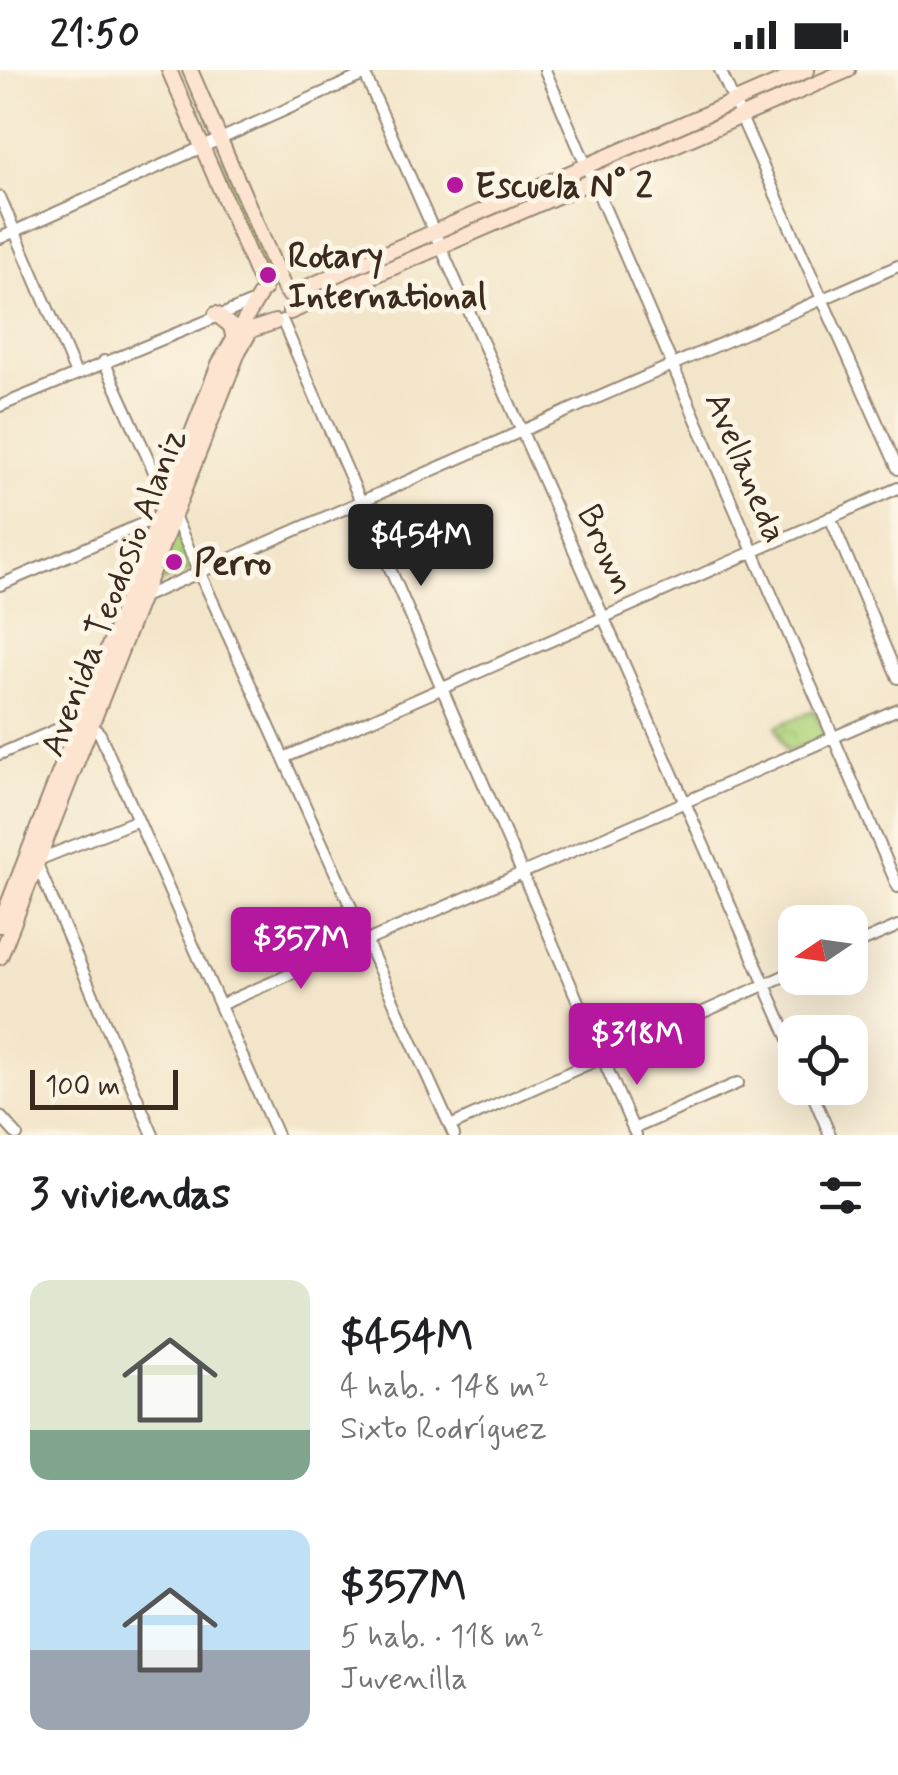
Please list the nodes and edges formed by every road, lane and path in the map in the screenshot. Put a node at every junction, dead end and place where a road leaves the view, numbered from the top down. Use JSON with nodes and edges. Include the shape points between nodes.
{"nodes":[{"id":1,"x":168,"y":70,"type":"edge"},
{"id":2,"x":190,"y":70,"type":"edge"},
{"id":3,"x":545,"y":70,"type":"edge"},
{"id":4,"x":720,"y":70,"type":"edge"},
{"id":5,"x":806,"y":70,"type":"edge"},
{"id":6,"x":848,"y":70,"type":"edge"},
{"id":7,"x":364,"y":72,"type":"edge"},
{"id":8,"x":737,"y":109,"type":"junction"},
{"id":9,"x":219,"y":136,"type":"junction"},
{"id":10,"x":203,"y":150,"type":"junction"},
{"id":11,"x":584,"y":167,"type":"junction"},
{"id":12,"x":592,"y":182,"type":"junction"},
{"id":13,"x":0,"y":197,"type":"edge"},
{"id":14,"x":436,"y":231,"type":"junction"},
{"id":15,"x":15,"y":232,"type":"junction"},
{"id":16,"x":0,"y":238,"type":"edge"},
{"id":17,"x":444,"y":247,"type":"junction"},
{"id":18,"x":898,"y":266,"type":"edge"},
{"id":19,"x":287,"y":292,"type":"junction"},
{"id":20,"x":259,"y":296,"type":"junction"},
{"id":21,"x":822,"y":300,"type":"junction"},
{"id":22,"x":216,"y":314,"type":"junction"},
{"id":23,"x":283,"y":318,"type":"junction"},
{"id":24,"x":234,"y":336,"type":"junction"},
{"id":25,"x":236,"y":356,"type":"junction"},
{"id":26,"x":104,"y":362,"type":"junction"},
{"id":27,"x":673,"y":366,"type":"junction"},
{"id":28,"x":76,"y":374,"type":"junction"},
{"id":29,"x":211,"y":403,"type":"junction"},
{"id":30,"x":0,"y":406,"type":"edge"},
{"id":31,"x":526,"y":431,"type":"junction"},
{"id":32,"x":898,"y":469,"type":"edge"},
{"id":33,"x":898,"y":488,"type":"edge"},
{"id":34,"x":167,"y":497,"type":"junction"},
{"id":35,"x":362,"y":503,"type":"junction"},
{"id":36,"x":830,"y":518,"type":"junction"},
{"id":37,"x":168,"y":519,"type":"junction"},
{"id":38,"x":753,"y":551,"type":"junction"},
{"id":39,"x":202,"y":572,"type":"junction"},
{"id":40,"x":0,"y":585,"type":"edge"},
{"id":41,"x":141,"y":598,"type":"junction"},
{"id":42,"x":606,"y":616,"type":"junction"},
{"id":43,"x":898,"y":678,"type":"edge"},
{"id":44,"x":442,"y":688,"type":"junction"},
{"id":45,"x":898,"y":709,"type":"edge"},
{"id":46,"x":84,"y":724,"type":"junction"},
{"id":47,"x":834,"y":738,"type":"junction"},
{"id":48,"x":0,"y":754,"type":"edge"},
{"id":49,"x":286,"y":757,"type":"junction"},
{"id":50,"x":687,"y":802,"type":"junction"},
{"id":51,"x":138,"y":820,"type":"junction"},
{"id":52,"x":32,"y":861,"type":"junction"},
{"id":53,"x":524,"y":874,"type":"junction"},
{"id":54,"x":898,"y":887,"type":"edge"},
{"id":55,"x":898,"y":926,"type":"edge"},
{"id":56,"x":3,"y":929,"type":"edge"},
{"id":57,"x":868,"y":939,"type":"edge"},
{"id":58,"x":366,"y":942,"type":"junction"},
{"id":59,"x":0,"y":957,"type":"edge"},
{"id":60,"x":778,"y":979,"type":"edge"},
{"id":61,"x":766,"y":984,"type":"junction"},
{"id":62,"x":220,"y":1004,"type":"junction"},
{"id":63,"x":779,"y":1015,"type":"edge"},
{"id":64,"x":602,"y":1058,"type":"junction"},
{"id":65,"x":738,"y":1083,"type":"dead end"},
{"id":66,"x":817,"y":1105,"type":"edge"},
{"id":67,"x":0,"y":1116,"type":"edge"},
{"id":68,"x":452,"y":1131,"type":"edge"},
{"id":69,"x":635,"y":1132,"type":"edge"},
{"id":70,"x":17,"y":1135,"type":"edge"},
{"id":71,"x":153,"y":1135,"type":"edge"},
{"id":72,"x":277,"y":1135,"type":"edge"},
{"id":73,"x":830,"y":1135,"type":"edge"}],
"edges":[{"from":1,"to":10,"type":"main road"},
{"from":2,"to":9,"type":"main road"},
{"from":3,"to":11,"type":"street","name":"Avellaneda"},
{"from":4,"to":8,"type":"street"},
{"from":5,"to":8,"type":"main road"},
{"from":6,"to":8,"type":"main road"},
{"from":7,"to":9,"type":"street"},
{"from":7,"to":14,"type":"street","name":"Brown"},
{"from":8,"to":11,"type":"main road"},
{"from":8,"to":12,"type":"main road","name":"Avenida Teodosio Alaniz"},
{"from":8,"to":21,"type":"street"},
{"from":9,"to":10,"type":"street"},
{"from":9,"to":19,"type":"main road"},
{"from":10,"to":15,"type":"street"},
{"from":10,"to":20,"type":"main road"},
{"from":11,"to":12,"type":"street","name":"Avellaneda"},
{"from":11,"to":14,"type":"main road"},
{"from":12,"to":17,"type":"main road","name":"Avenida Teodosio Alaniz"},
{"from":12,"to":27,"type":"street","name":"Avellaneda"},
{"from":13,"to":15,"type":"street"},
{"from":14,"to":17,"type":"street","name":"Brown"},
{"from":14,"to":19,"type":"main road"},
{"from":15,"to":16,"type":"street"},
{"from":15,"to":28,"type":"street"},
{"from":17,"to":23,"type":"main road","name":"Avenida Teodosio Alaniz"},
{"from":17,"to":31,"type":"street","name":"Brown"},
{"from":18,"to":21,"type":"street"},
{"from":19,"to":20,"type":"main road","via":[[272,286]]},
{"from":19,"to":23,"type":"main road"},
{"from":20,"to":22,"type":"street"},
{"from":20,"to":23,"type":"main road","via":[[261,316]]},
{"from":20,"to":24,"type":"main road","name":"Avenida Teodosio Alaniz"},
{"from":21,"to":27,"type":"street"},
{"from":21,"to":32,"type":"street"},
{"from":22,"to":24,"type":"main road"},
{"from":22,"to":26,"type":"street"},
{"from":23,"to":25,"type":"main road","name":"Avenida Teodosio Alaniz","via":[[251,330]]},
{"from":23,"to":35,"type":"street"},
{"from":24,"to":25,"type":"main road"},
{"from":24,"to":29,"type":"main road","name":"Avenida Teodosio Alaniz"},
{"from":25,"to":29,"type":"main road","name":"Avenida Teodosio Alaniz"},
{"from":26,"to":28,"type":"street"},
{"from":26,"to":34,"type":"street"},
{"from":27,"to":31,"type":"street"},
{"from":27,"to":38,"type":"street","name":"Avellaneda"},
{"from":28,"to":30,"type":"street"},
{"from":29,"to":34,"type":"main road","name":"Avenida Teodosio Alaniz"},
{"from":29,"to":37,"type":"main road","name":"Avenida Teodosio Alaniz"},
{"from":31,"to":35,"type":"street"},
{"from":31,"to":42,"type":"street","name":"Brown"},
{"from":33,"to":36,"type":"street"},
{"from":34,"to":37,"type":"main road","name":"Avenida Teodosio Alaniz"},
{"from":35,"to":39,"type":"street"},
{"from":35,"to":44,"type":"street"},
{"from":36,"to":38,"type":"street"},
{"from":36,"to":43,"type":"street"},
{"from":37,"to":39,"type":"street"},
{"from":37,"to":40,"type":"street"},
{"from":37,"to":41,"type":"main road","name":"Avenida Teodosio Alaniz"},
{"from":37,"to":46,"type":"main road","name":"Avenida Teodosio Alaniz"},
{"from":38,"to":42,"type":"street"},
{"from":38,"to":47,"type":"street","name":"Avellaneda"},
{"from":39,"to":41,"type":"street"},
{"from":39,"to":49,"type":"street"},
{"from":41,"to":46,"type":"main road","name":"Avenida Teodosio Alaniz"},
{"from":42,"to":44,"type":"street"},
{"from":42,"to":50,"type":"street","name":"Brown"},
{"from":44,"to":49,"type":"street"},
{"from":44,"to":53,"type":"street"},
{"from":45,"to":47,"type":"street"},
{"from":46,"to":48,"type":"street"},
{"from":46,"to":51,"type":"street"},
{"from":46,"to":52,"type":"main road","name":"Avenida Teodosio Alaniz"},
{"from":47,"to":50,"type":"street"},
{"from":47,"to":54,"type":"street","name":"Avellaneda"},
{"from":49,"to":58,"type":"street"},
{"from":50,"to":53,"type":"street"},
{"from":50,"to":61,"type":"street","name":"Brown"},
{"from":51,"to":52,"type":"street"},
{"from":51,"to":62,"type":"street"},
{"from":52,"to":56,"type":"main road","name":"Avenida Teodosio Alaniz"},
{"from":52,"to":71,"type":"street"},
{"from":53,"to":58,"type":"street"},
{"from":53,"to":64,"type":"street"},
{"from":55,"to":57,"type":"street"},
{"from":56,"to":59,"type":"main road","name":"Avenida Teodosio Alaniz"},
{"from":58,"to":62,"type":"street"},
{"from":58,"to":68,"type":"street"},
{"from":60,"to":61,"type":"street"},
{"from":61,"to":63,"type":"street","name":"Brown"},
{"from":61,"to":64,"type":"street"},
{"from":62,"to":72,"type":"street"},
{"from":64,"to":68,"type":"street"},
{"from":64,"to":69,"type":"street"},
{"from":65,"to":69,"type":"street"},
{"from":66,"to":73,"type":"street"},
{"from":67,"to":70,"type":"street"}]}
